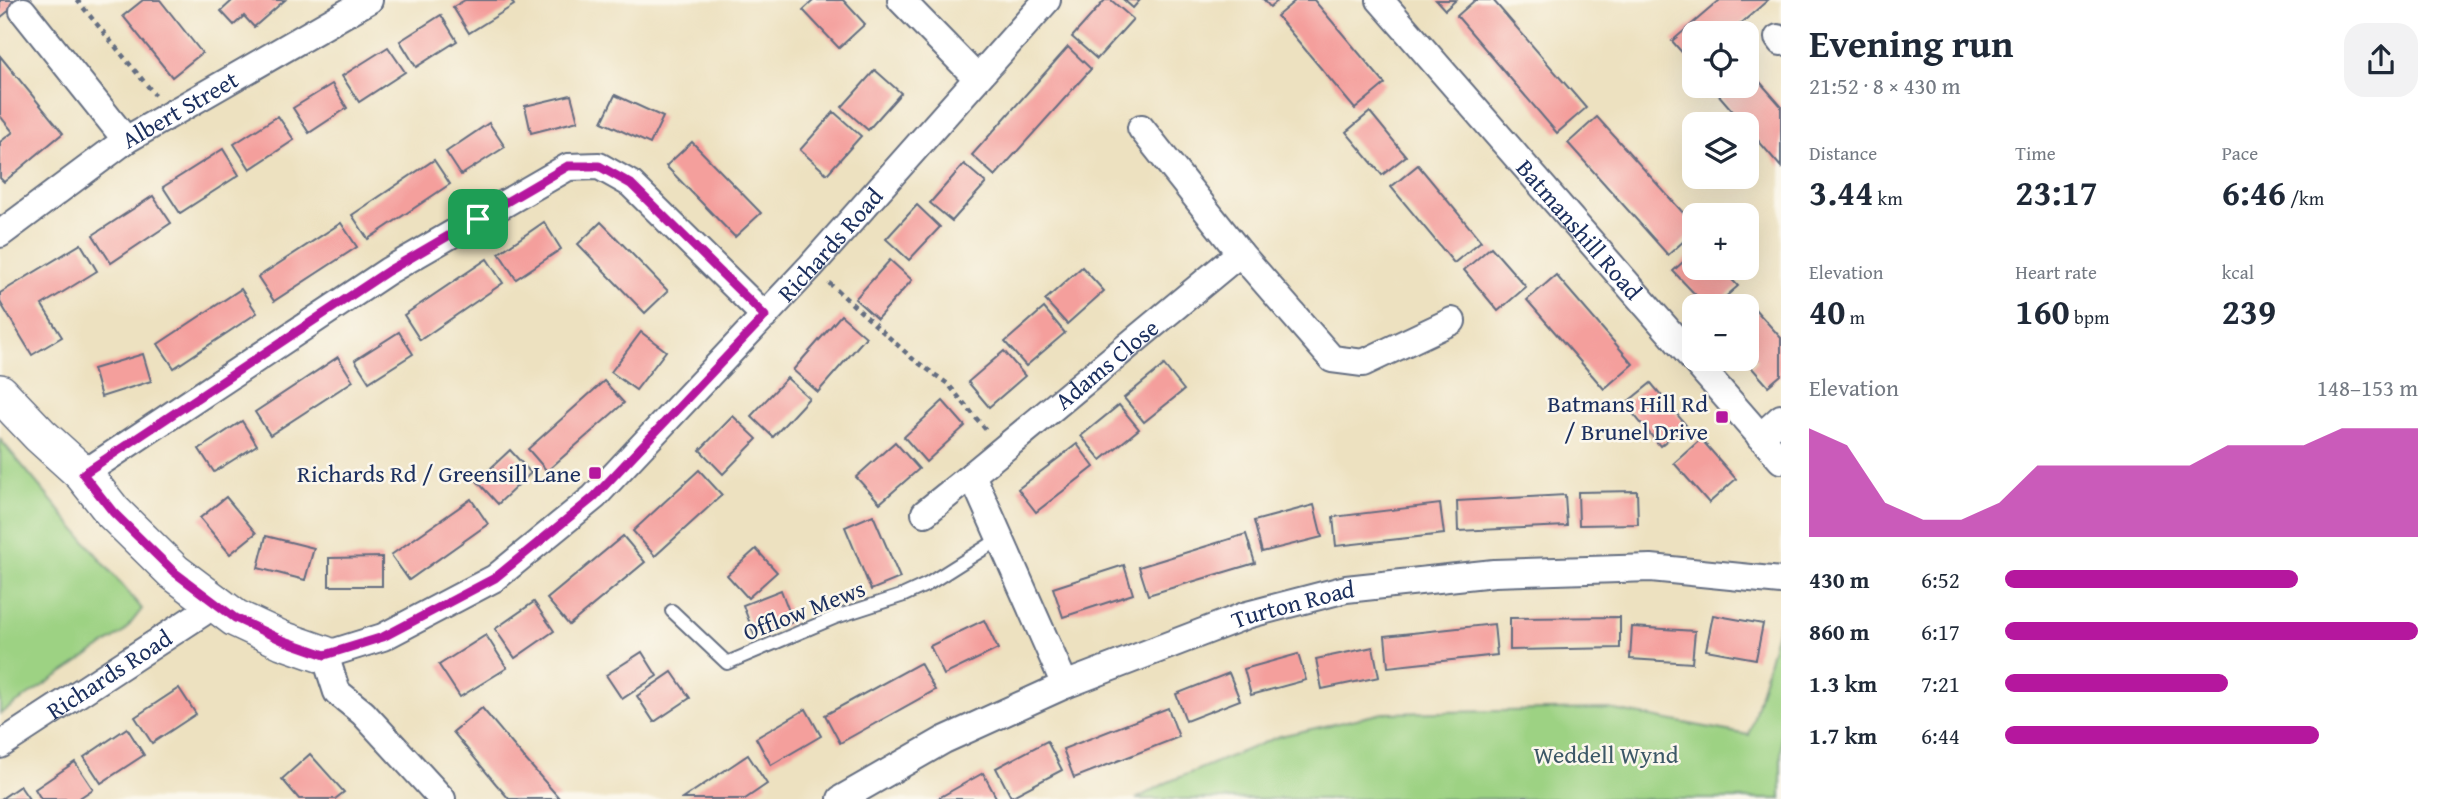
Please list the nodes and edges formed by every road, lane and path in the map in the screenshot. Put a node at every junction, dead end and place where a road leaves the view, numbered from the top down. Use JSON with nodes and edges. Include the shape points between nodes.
{"nodes":[{"id":1,"x":77,"y":0,"type":"edge"},
{"id":2,"x":369,"y":0,"type":"edge"},
{"id":3,"x":901,"y":0,"type":"edge"},
{"id":4,"x":1047,"y":0,"type":"edge"},
{"id":5,"x":1380,"y":0,"type":"edge"},
{"id":6,"x":23,"y":11,"type":"dead end"},
{"id":7,"x":976,"y":77,"type":"junction"},
{"id":8,"x":171,"y":115,"type":"junction"},
{"id":9,"x":1141,"y":128,"type":"dead end"},
{"id":10,"x":126,"y":140,"type":"junction"},
{"id":11,"x":0,"y":234,"type":"edge"},
{"id":12,"x":1240,"y":253,"type":"junction"},
{"id":13,"x":811,"y":266,"type":"junction"},
{"id":14,"x":765,"y":316,"type":"junction"},
{"id":15,"x":1452,"y":321,"type":"dead end"},
{"id":16,"x":0,"y":393,"type":"edge"},
{"id":17,"x":1781,"y":418,"type":"edge"},
{"id":18,"x":1760,"y":436,"type":"junction"},
{"id":19,"x":1002,"y":449,"type":"junction"},
{"id":20,"x":1781,"y":460,"type":"edge"},
{"id":21,"x":83,"y":474,"type":"junction"},
{"id":22,"x":972,"y":475,"type":"junction"},
{"id":23,"x":925,"y":513,"type":"dead end"},
{"id":24,"x":999,"y":539,"type":"junction"},
{"id":25,"x":1781,"y":581,"type":"edge"},
{"id":26,"x":213,"y":601,"type":"junction"},
{"id":27,"x":672,"y":611,"type":"dead end"},
{"id":28,"x":325,"y":655,"type":"junction"},
{"id":29,"x":1065,"y":685,"type":"junction"},
{"id":30,"x":0,"y":745,"type":"edge"},
{"id":31,"x":442,"y":799,"type":"edge"},
{"id":32,"x":841,"y":799,"type":"edge"},
{"id":33,"x":1524,"y":799,"type":"edge"},
{"id":34,"x":1533,"y":799,"type":"edge"}],
"edges":[{"from":1,"to":8,"type":"path"},
{"from":2,"to":8,"type":"street","name":"Albert Street"},
{"from":3,"to":7,"type":"street"},
{"from":4,"to":7,"type":"street","name":"Richards Road"},
{"from":5,"to":18,"type":"street","name":"Batmanshill Road"},
{"from":6,"to":10,"type":"street"},
{"from":7,"to":13,"type":"street","name":"Richards Road"},
{"from":8,"to":10,"type":"street","name":"Albert Street"},
{"from":9,"to":12,"type":"street"},
{"from":10,"to":11,"type":"street","name":"Albert Street"},
{"from":12,"to":15,"type":"street","via":[[1332,359],[1363,363]]},
{"from":12,"to":19,"type":"street","name":"Adams Close"},
{"from":13,"to":14,"type":"street","name":"Richards Road"},
{"from":13,"to":19,"type":"path","via":[[913,359],[948,384]]},
{"from":14,"to":21,"type":"street","via":[[631,184],[599,166],[568,166],[388,271]]},
{"from":14,"to":28,"type":"street","name":"Richards Road","via":[[594,497],[495,578],[383,637]]},
{"from":16,"to":21,"type":"street"},
{"from":17,"to":18,"type":"street"},
{"from":18,"to":20,"type":"street","name":"Batmanshill Road"},
{"from":19,"to":22,"type":"street","name":"Adams Close"},
{"from":21,"to":26,"type":"street","via":[[113,512],[174,572]]},
{"from":22,"to":23,"type":"street","name":"Adams Close"},
{"from":22,"to":24,"type":"street"},
{"from":24,"to":27,"type":"lane","name":"Offlow Mews","via":[[904,595],[836,617],[727,663]]},
{"from":24,"to":29,"type":"street"},
{"from":25,"to":29,"type":"street","name":"Turton Road","via":[[1651,568],[1494,573],[1346,589],[1247,615]]},
{"from":26,"to":28,"type":"street","via":[[235,618]]},
{"from":26,"to":30,"type":"street","name":"Richards Road","via":[[202,613]]},
{"from":28,"to":31,"type":"street","via":[[337,692],[363,713]]},
{"from":29,"to":32,"type":"street","name":"Turton Road","via":[[944,740]]},
{"from":33,"to":34,"type":"path"}]}
